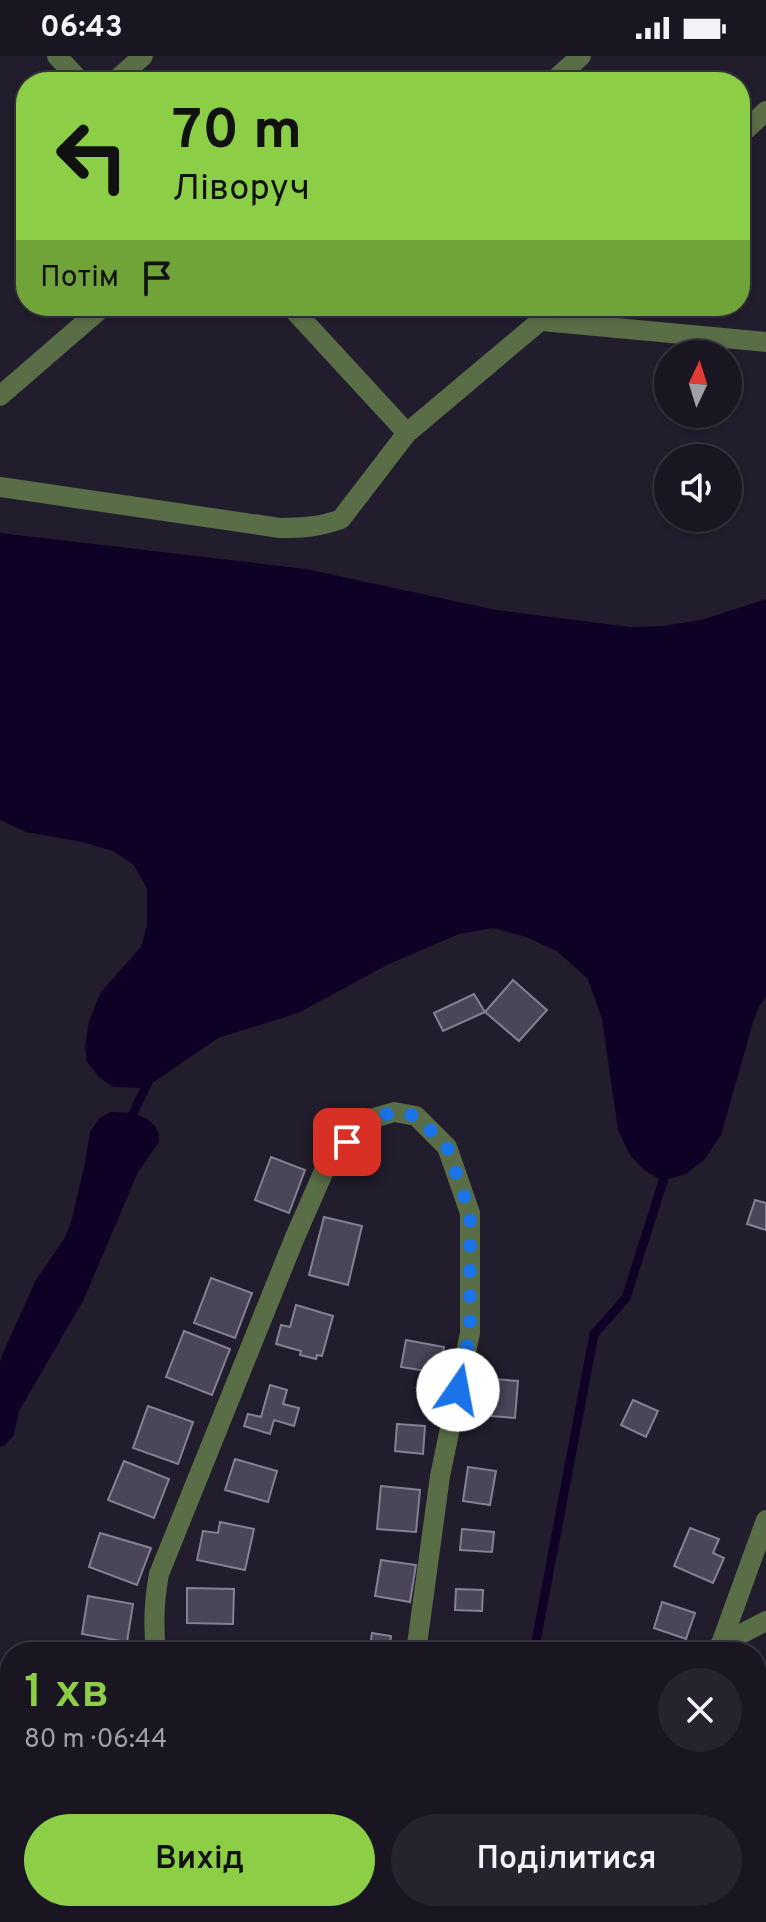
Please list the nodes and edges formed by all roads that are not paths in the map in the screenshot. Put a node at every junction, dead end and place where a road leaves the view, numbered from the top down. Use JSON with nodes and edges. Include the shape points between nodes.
{"nodes":[{"id":1,"x":57,"y":56,"type":"edge"},
{"id":2,"x":143,"y":56,"type":"edge"},
{"id":3,"x":581,"y":56,"type":"edge"},
{"id":4,"x":72,"y":72,"type":"edge"},
{"id":5,"x":125,"y":72,"type":"edge"},
{"id":6,"x":563,"y":72,"type":"edge"},
{"id":7,"x":766,"y":111,"type":"edge"},
{"id":8,"x":750,"y":126,"type":"edge"},
{"id":9,"x":92,"y":316,"type":"edge"},
{"id":10,"x":303,"y":316,"type":"edge"},
{"id":11,"x":547,"y":316,"type":"edge"},
{"id":12,"x":542,"y":321,"type":"junction"},
{"id":13,"x":766,"y":342,"type":"edge"},
{"id":14,"x":0,"y":396,"type":"edge"},
{"id":15,"x":407,"y":433,"type":"junction"},
{"id":16,"x":0,"y":487,"type":"edge"},
{"id":17,"x":766,"y":1520,"type":"edge"},
{"id":18,"x":766,"y":1621,"type":"edge"},
{"id":19,"x":155,"y":1642,"type":"edge"},
{"id":20,"x":417,"y":1642,"type":"edge"},
{"id":21,"x":722,"y":1642,"type":"edge"},
{"id":22,"x":731,"y":1642,"type":"edge"}],
"edges":[{"from":1,"to":4,"type":"street"},
{"from":2,"to":5,"type":"street"},
{"from":3,"to":6,"type":"street"},
{"from":7,"to":8,"type":"street"},
{"from":9,"to":14,"type":"street"},
{"from":10,"to":15,"type":"street"},
{"from":11,"to":12,"type":"street"},
{"from":12,"to":13,"type":"street"},
{"from":12,"to":15,"type":"street"},
{"from":15,"to":16,"type":"street","via":[[341,519],[308,528]]},
{"from":17,"to":21,"type":"street"},
{"from":18,"to":22,"type":"street"},
{"from":19,"to":20,"type":"street","via":[[159,1574],[327,1164],[367,1120],[394,1112],[416,1116],[447,1147],[470,1213],[470,1333],[440,1476]]}]}
